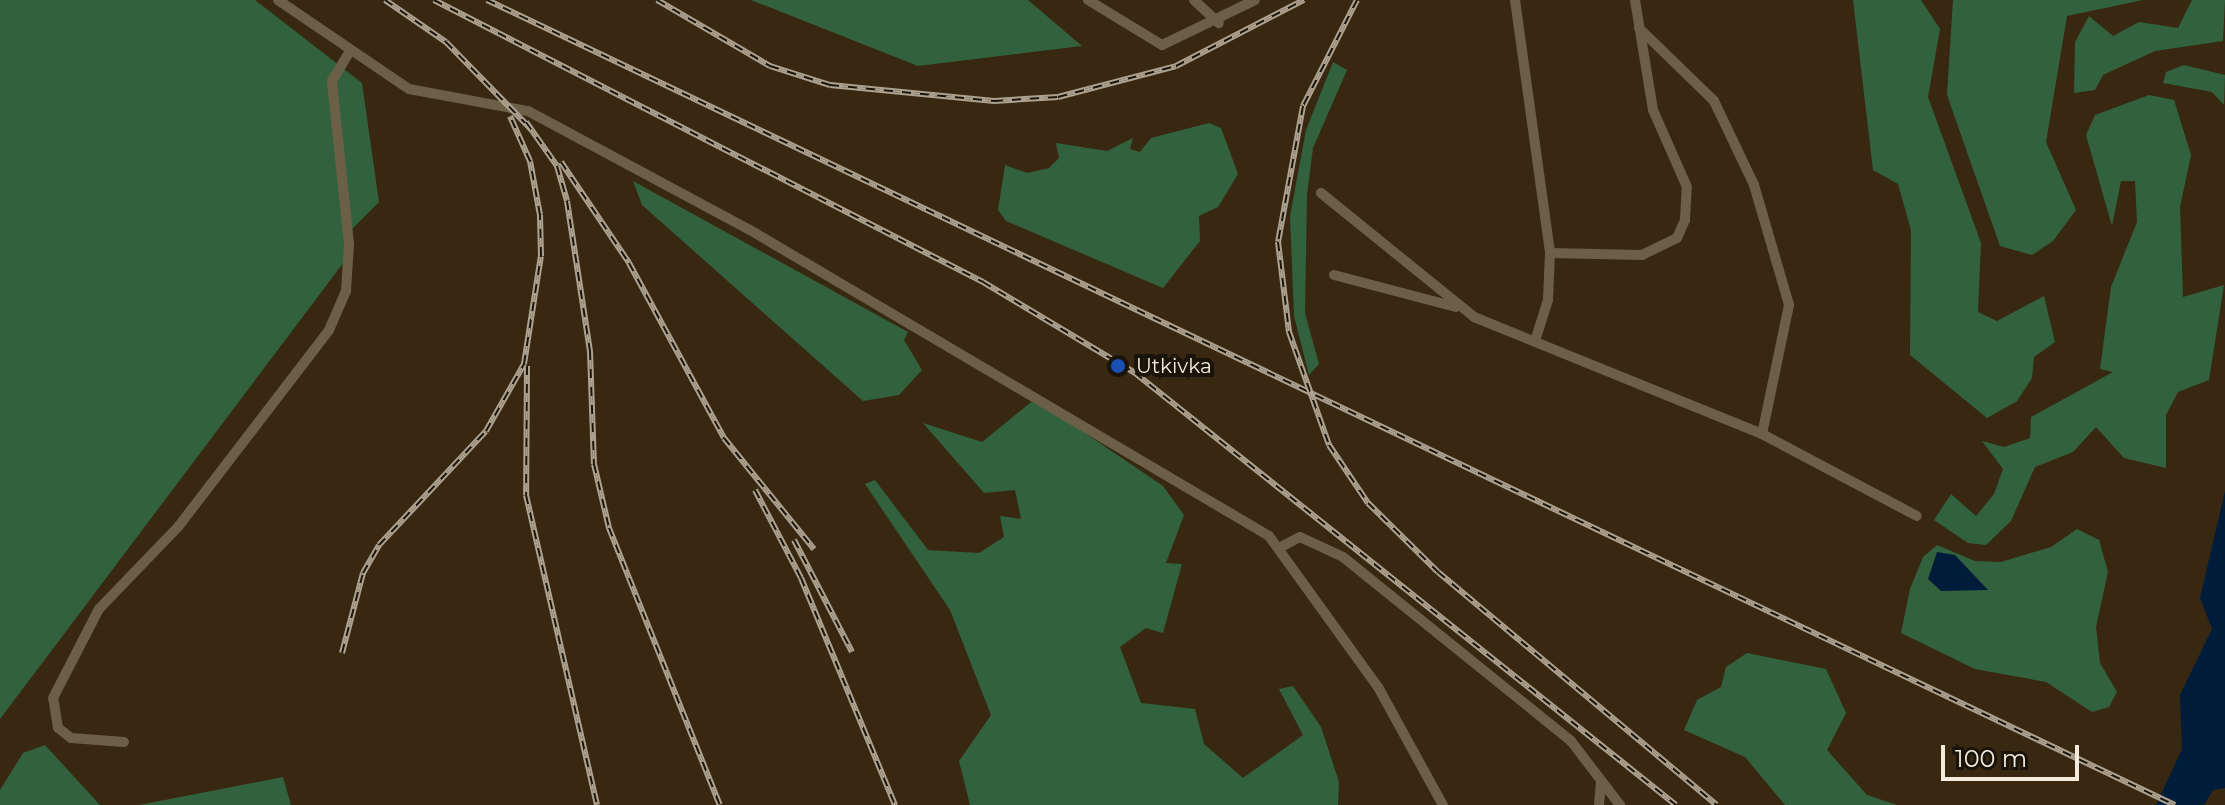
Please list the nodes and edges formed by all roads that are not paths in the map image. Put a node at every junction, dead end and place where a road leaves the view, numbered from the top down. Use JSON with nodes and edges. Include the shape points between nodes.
{"nodes":[{"id":1,"x":278,"y":0,"type":"edge"},
{"id":2,"x":1088,"y":0,"type":"edge"},
{"id":3,"x":1194,"y":0,"type":"edge"},
{"id":4,"x":1255,"y":0,"type":"edge"},
{"id":5,"x":1515,"y":0,"type":"edge"},
{"id":6,"x":1635,"y":0,"type":"edge"},
{"id":7,"x":1219,"y":23,"type":"junction"},
{"id":8,"x":1639,"y":28,"type":"junction"},
{"id":9,"x":348,"y":54,"type":"junction"},
{"id":10,"x":1321,"y":193,"type":"dead end"},
{"id":11,"x":1550,"y":253,"type":"junction"},
{"id":12,"x":1334,"y":275,"type":"dead end"},
{"id":13,"x":1458,"y":307,"type":"junction"},
{"id":14,"x":1535,"y":341,"type":"junction"},
{"id":15,"x":1762,"y":434,"type":"junction"},
{"id":16,"x":1917,"y":516,"type":"dead end"},
{"id":17,"x":1281,"y":547,"type":"junction"},
{"id":18,"x":124,"y":742,"type":"dead end"},
{"id":19,"x":1601,"y":782,"type":"junction"},
{"id":20,"x":1443,"y":805,"type":"edge"},
{"id":21,"x":1599,"y":805,"type":"edge"},
{"id":22,"x":1620,"y":805,"type":"edge"}],
"edges":[{"from":1,"to":9,"type":"street"},
{"from":2,"to":7,"type":"street","via":[[1144,40],[1162,45]]},
{"from":3,"to":7,"type":"street"},
{"from":4,"to":7,"type":"street"},
{"from":5,"to":11,"type":"street"},
{"from":6,"to":8,"type":"street"},
{"from":8,"to":11,"type":"street","via":[[1653,110],[1687,187],[1685,220],[1677,238],[1642,255]]},
{"from":8,"to":15,"type":"street","via":[[1714,101],[1754,185],[1789,305]]},
{"from":9,"to":17,"type":"street","via":[[426,97],[528,111],[1038,394]]},
{"from":9,"to":18,"type":"street","via":[[332,81],[349,244],[346,291],[329,330],[178,527],[99,609],[53,698],[58,728],[71,738]]},
{"from":10,"to":13,"type":"street"},
{"from":11,"to":14,"type":"street","via":[[1548,300]]},
{"from":12,"to":13,"type":"street"},
{"from":13,"to":14,"type":"street"},
{"from":14,"to":15,"type":"street"},
{"from":15,"to":16,"type":"street"},
{"from":17,"to":19,"type":"street","via":[[1300,537],[1343,557],[1571,741]]},
{"from":17,"to":20,"type":"street","via":[[1378,687]]},
{"from":19,"to":21,"type":"street"},
{"from":19,"to":22,"type":"street"}]}
